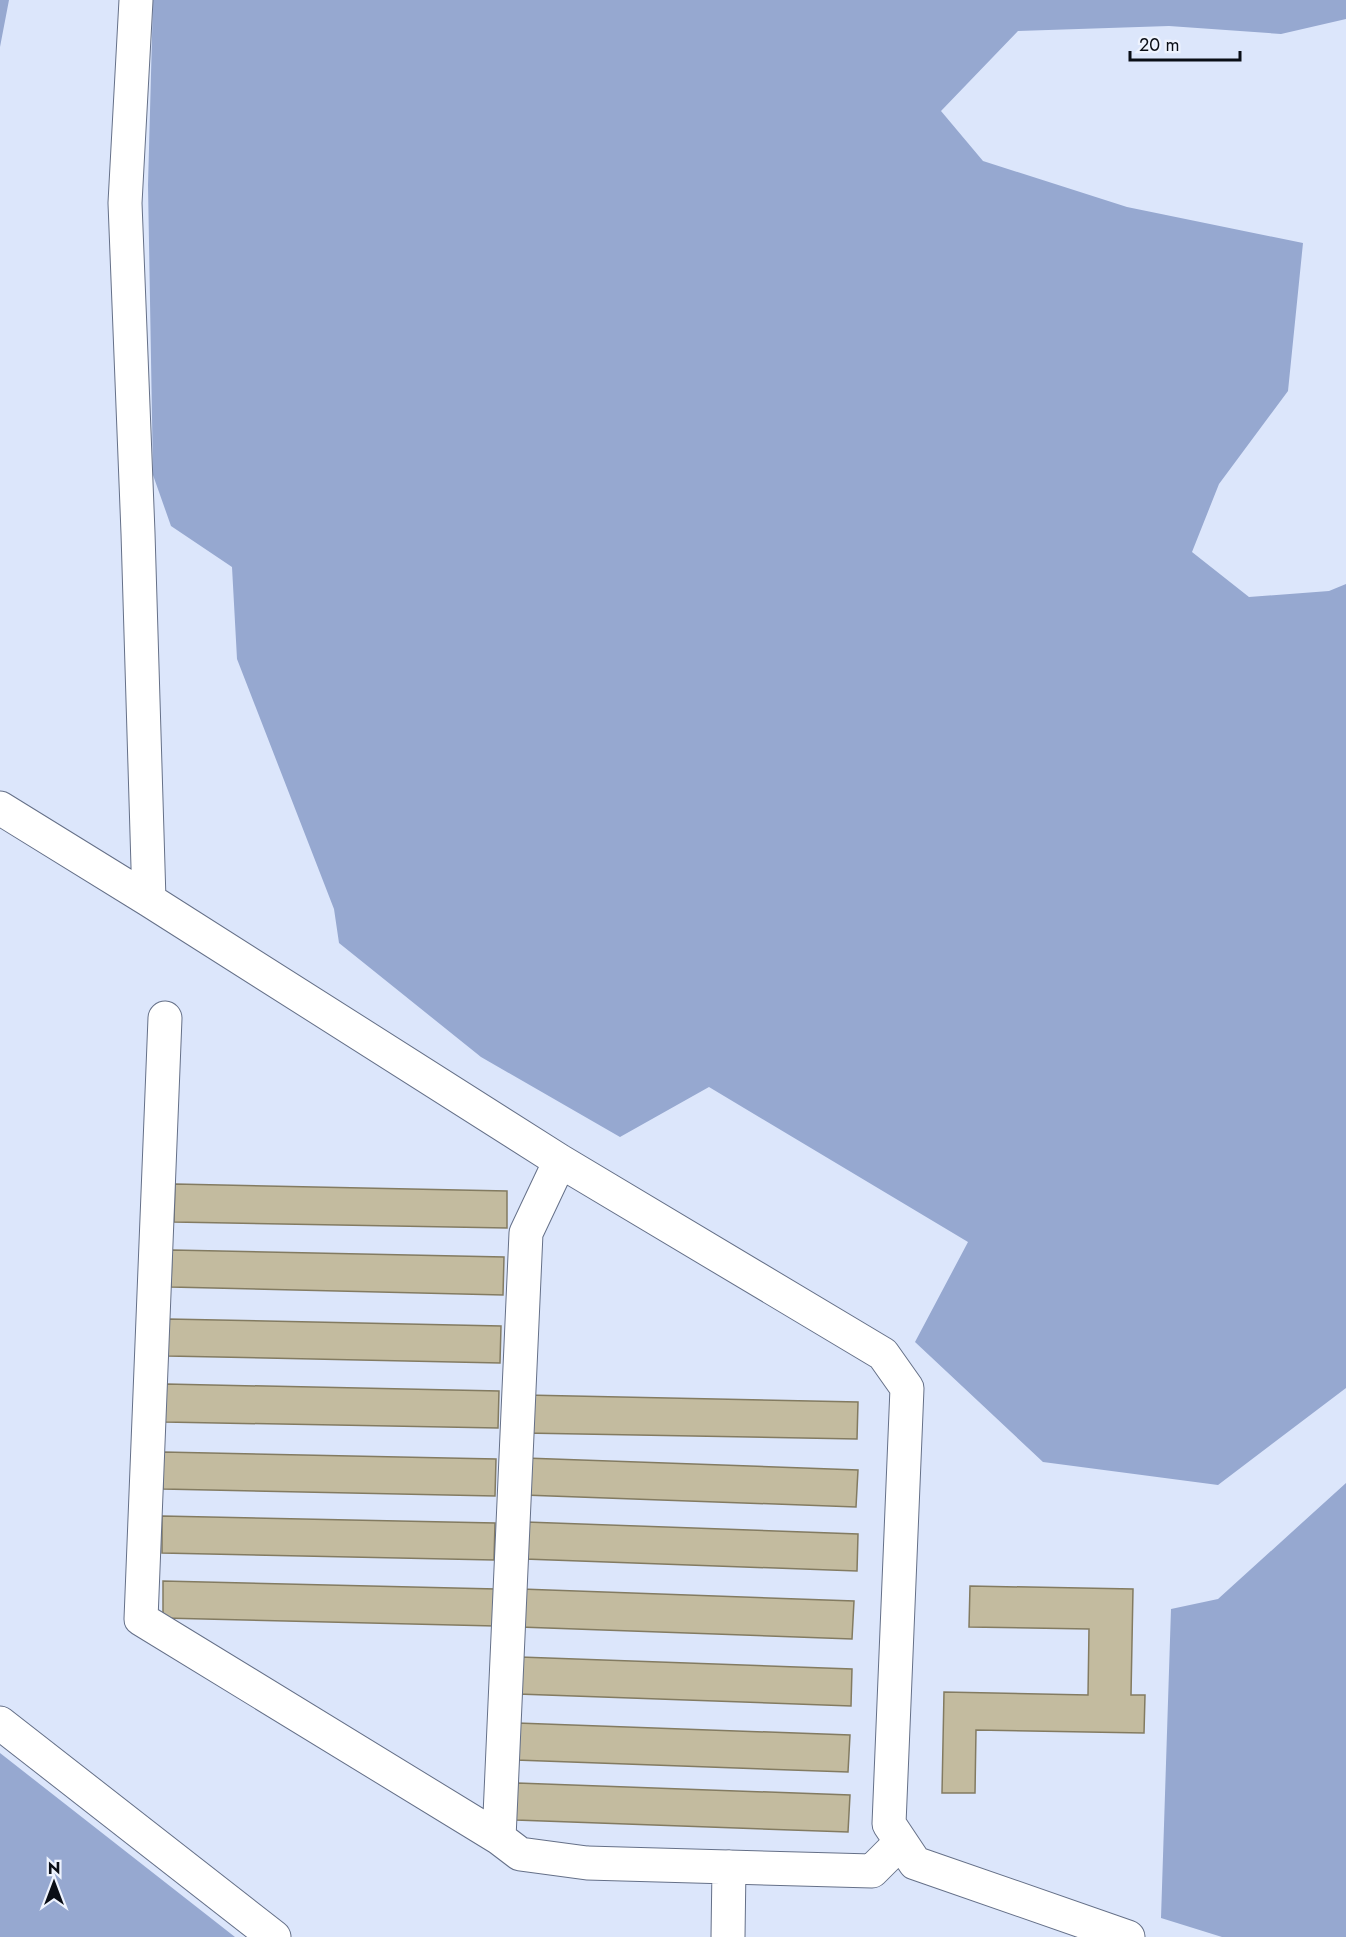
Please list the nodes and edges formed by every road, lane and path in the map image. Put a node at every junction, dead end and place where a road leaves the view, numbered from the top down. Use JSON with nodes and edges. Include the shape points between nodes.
{"nodes":[{"id":1,"x":136,"y":0,"type":"edge"},
{"id":2,"x":0,"y":808,"type":"edge"},
{"id":3,"x":149,"y":900,"type":"junction"},
{"id":4,"x":165,"y":1018,"type":"dead end"},
{"id":5,"x":560,"y":1161,"type":"junction"},
{"id":6,"x":0,"y":1723,"type":"edge"},
{"id":7,"x":499,"y":1838,"type":"junction"},
{"id":8,"x":901,"y":1842,"type":"junction"},
{"id":9,"x":729,"y":1867,"type":"junction"},
{"id":10,"x":274,"y":1937,"type":"edge"},
{"id":11,"x":728,"y":1937,"type":"edge"},
{"id":12,"x":1128,"y":1937,"type":"edge"}],
"edges":[{"from":1,"to":3,"type":"street","via":[[124,203]]},
{"from":2,"to":3,"type":"street"},
{"from":3,"to":5,"type":"street"},
{"from":4,"to":7,"type":"street","via":[[141,1619]]},
{"from":5,"to":7,"type":"street","via":[[526,1233]]},
{"from":5,"to":8,"type":"street","via":[[883,1354],[907,1388],[889,1824]]},
{"from":6,"to":10,"type":"street"},
{"from":7,"to":9,"type":"street","via":[[520,1854],[576,1861]]},
{"from":8,"to":9,"type":"street","via":[[872,1871]]},
{"from":8,"to":12,"type":"street","via":[[915,1863]]},
{"from":9,"to":11,"type":"street"}]}
